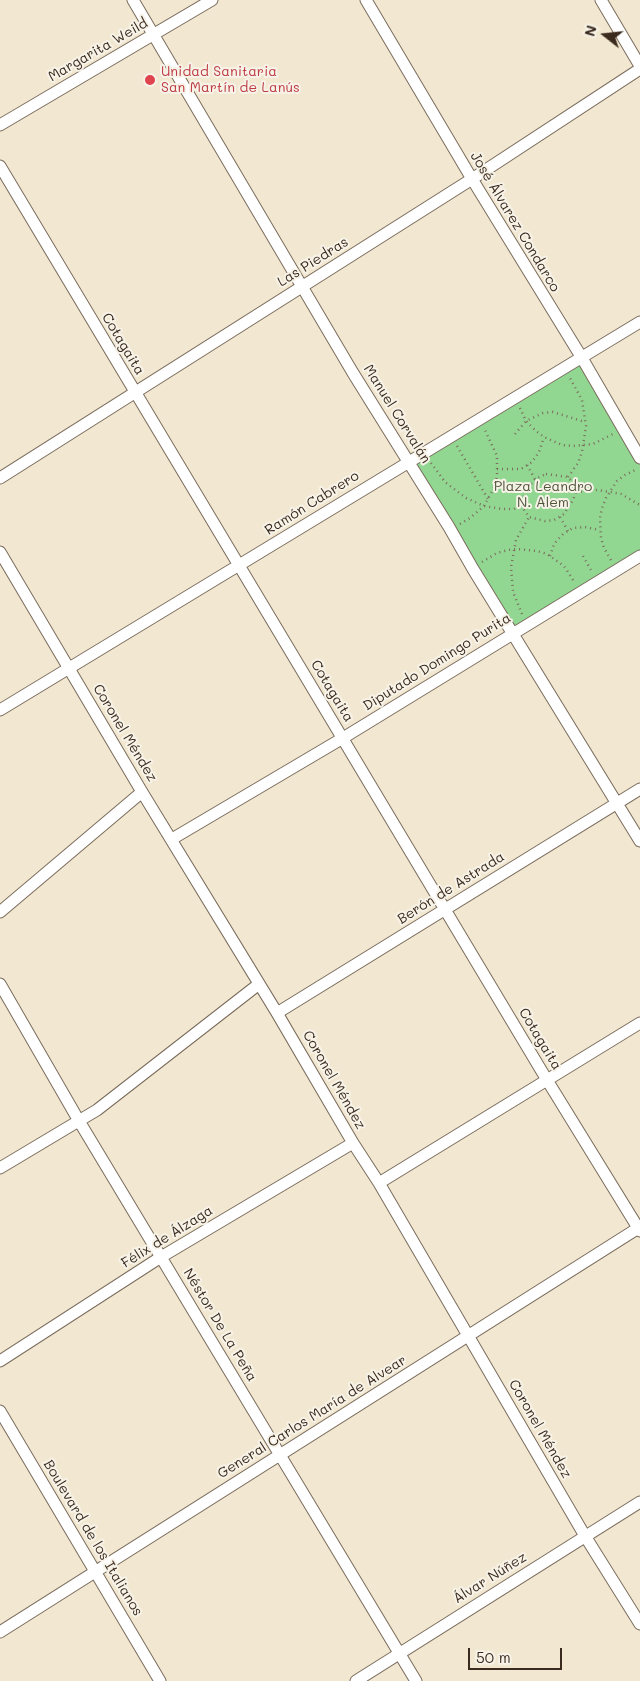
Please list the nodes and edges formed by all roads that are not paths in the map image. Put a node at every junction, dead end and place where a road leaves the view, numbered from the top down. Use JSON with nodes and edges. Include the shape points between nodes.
{"nodes":[{"id":1,"x":133,"y":0,"type":"edge"},
{"id":2,"x":212,"y":0,"type":"edge"},
{"id":3,"x":366,"y":0,"type":"edge"},
{"id":4,"x":601,"y":0,"type":"edge"},
{"id":5,"x":154,"y":34,"type":"junction"},
{"id":6,"x":640,"y":67,"type":"edge"},
{"id":7,"x":0,"y":125,"type":"edge"},
{"id":8,"x":0,"y":166,"type":"edge"},
{"id":9,"x":472,"y":179,"type":"junction"},
{"id":10,"x":302,"y":286,"type":"junction"},
{"id":11,"x":640,"y":322,"type":"edge"},
{"id":12,"x":582,"y":358,"type":"junction"},
{"id":13,"x":134,"y":392,"type":"junction"},
{"id":14,"x":640,"y":458,"type":"edge"},
{"id":15,"x":409,"y":461,"type":"junction"},
{"id":16,"x":0,"y":478,"type":"edge"},
{"id":17,"x":0,"y":552,"type":"edge"},
{"id":18,"x":640,"y":556,"type":"edge"},
{"id":19,"x":239,"y":565,"type":"junction"},
{"id":20,"x":514,"y":633,"type":"junction"},
{"id":21,"x":69,"y":668,"type":"junction"},
{"id":22,"x":0,"y":710,"type":"edge"},
{"id":23,"x":343,"y":738,"type":"junction"},
{"id":24,"x":640,"y":789,"type":"edge"},
{"id":25,"x":142,"y":792,"type":"junction"},
{"id":26,"x":617,"y":803,"type":"junction"},
{"id":27,"x":172,"y":839,"type":"junction"},
{"id":28,"x":640,"y":841,"type":"edge"},
{"id":29,"x":446,"y":909,"type":"junction"},
{"id":30,"x":0,"y":912,"type":"edge"},
{"id":31,"x":0,"y":984,"type":"edge"},
{"id":32,"x":259,"y":984,"type":"junction"},
{"id":33,"x":277,"y":1013,"type":"junction"},
{"id":34,"x":640,"y":1023,"type":"edge"},
{"id":35,"x":548,"y":1080,"type":"junction"},
{"id":36,"x":79,"y":1121,"type":"junction"},
{"id":37,"x":352,"y":1142,"type":"junction"},
{"id":38,"x":0,"y":1168,"type":"edge"},
{"id":39,"x":379,"y":1183,"type":"junction"},
{"id":40,"x":640,"y":1229,"type":"edge"},
{"id":41,"x":161,"y":1257,"type":"junction"},
{"id":42,"x":469,"y":1336,"type":"junction"},
{"id":43,"x":0,"y":1361,"type":"edge"},
{"id":44,"x":0,"y":1411,"type":"edge"},
{"id":45,"x":281,"y":1455,"type":"junction"},
{"id":46,"x":640,"y":1502,"type":"edge"},
{"id":47,"x":585,"y":1536,"type":"junction"},
{"id":48,"x":96,"y":1572,"type":"junction"},
{"id":49,"x":640,"y":1624,"type":"edge"},
{"id":50,"x":0,"y":1632,"type":"edge"},
{"id":51,"x":399,"y":1653,"type":"junction"},
{"id":52,"x":160,"y":1681,"type":"edge"},
{"id":53,"x":356,"y":1681,"type":"edge"},
{"id":54,"x":416,"y":1681,"type":"edge"}],
"edges":[{"from":1,"to":5,"type":"street","name":"Manuel Corvalán"},
{"from":2,"to":5,"type":"street","name":"Margarita Weild"},
{"from":3,"to":9,"type":"street","name":"José Álvarez Condarco"},
{"from":4,"to":6,"type":"street"},
{"from":5,"to":7,"type":"street","name":"Margarita Weild"},
{"from":5,"to":10,"type":"street","name":"Manuel Corvalán"},
{"from":6,"to":9,"type":"street","name":"Las Piedras"},
{"from":8,"to":13,"type":"street","name":"Cotagaita"},
{"from":9,"to":10,"type":"street","name":"Las Piedras"},
{"from":9,"to":12,"type":"street","name":"José Álvarez Condarco"},
{"from":10,"to":13,"type":"street","name":"Las Piedras"},
{"from":10,"to":15,"type":"street","name":"Manuel Corvalán"},
{"from":11,"to":12,"type":"street","name":"Ramón Cabrero"},
{"from":12,"to":14,"type":"street","name":"José Álvarez Condarco"},
{"from":12,"to":15,"type":"street","name":"Ramón Cabrero"},
{"from":13,"to":16,"type":"street","name":"Las Piedras"},
{"from":13,"to":19,"type":"street","name":"Cotagaita"},
{"from":15,"to":19,"type":"street","name":"Ramón Cabrero"},
{"from":15,"to":20,"type":"street","name":"Manuel Corvalán"},
{"from":17,"to":21,"type":"street","name":"Coronel Méndez"},
{"from":18,"to":20,"type":"street","name":"Diputado Domingo Purita"},
{"from":19,"to":21,"type":"street","name":"Ramón Cabrero"},
{"from":19,"to":23,"type":"street","name":"Cotagaita"},
{"from":20,"to":23,"type":"street","name":"Diputado Domingo Purita"},
{"from":20,"to":26,"type":"street","name":"Manuel Corvalán"},
{"from":21,"to":22,"type":"street","name":"Ramón Cabrero"},
{"from":21,"to":25,"type":"street","name":"Coronel Méndez"},
{"from":23,"to":27,"type":"street","name":"Diputado Domingo Purita"},
{"from":23,"to":29,"type":"street","name":"Cotagaita"},
{"from":24,"to":26,"type":"street","name":"Berón de Astrada"},
{"from":25,"to":27,"type":"street","name":"Coronel Méndez"},
{"from":25,"to":30,"type":"street"},
{"from":26,"to":28,"type":"street","name":"Manuel Corvalán"},
{"from":26,"to":29,"type":"street","name":"Berón de Astrada"},
{"from":27,"to":32,"type":"street","name":"Coronel Méndez"},
{"from":29,"to":33,"type":"street","name":"Berón de Astrada"},
{"from":29,"to":35,"type":"street","name":"Cotagaita"},
{"from":31,"to":36,"type":"street","name":"Néstor De La Peña"},
{"from":32,"to":33,"type":"street","name":"Coronel Méndez"},
{"from":32,"to":36,"type":"street"},
{"from":33,"to":37,"type":"street","name":"Coronel Méndez"},
{"from":34,"to":35,"type":"street"},
{"from":35,"to":39,"type":"street"},
{"from":35,"to":40,"type":"street","name":"Cotagaita"},
{"from":36,"to":38,"type":"street"},
{"from":36,"to":41,"type":"street","name":"Néstor De La Peña"},
{"from":37,"to":39,"type":"street","name":"Coronel Méndez"},
{"from":37,"to":41,"type":"street","name":"Félix de Álzaga"},
{"from":39,"to":42,"type":"street","name":"Coronel Méndez"},
{"from":40,"to":42,"type":"street","name":"General Carlos María de Alvear"},
{"from":41,"to":43,"type":"street","name":"Félix de Álzaga"},
{"from":41,"to":45,"type":"street","name":"Néstor De La Peña"},
{"from":42,"to":45,"type":"street","name":"General Carlos María de Alvear"},
{"from":42,"to":47,"type":"street","name":"Coronel Méndez"},
{"from":44,"to":48,"type":"street","name":"Boulevard de los Italianos"},
{"from":45,"to":48,"type":"street","name":"General Carlos María de Alvear"},
{"from":45,"to":51,"type":"street","name":"Néstor De La Peña"},
{"from":46,"to":47,"type":"street","name":"Álvar Núñez"},
{"from":47,"to":49,"type":"street","name":"Coronel Méndez"},
{"from":47,"to":51,"type":"street","name":"Álvar Núñez"},
{"from":48,"to":50,"type":"street","name":"General Carlos María de Alvear"},
{"from":48,"to":52,"type":"street","name":"Boulevard de los Italianos"},
{"from":51,"to":53,"type":"street","name":"Álvar Núñez"},
{"from":51,"to":54,"type":"street","name":"Néstor De La Peña"}]}
